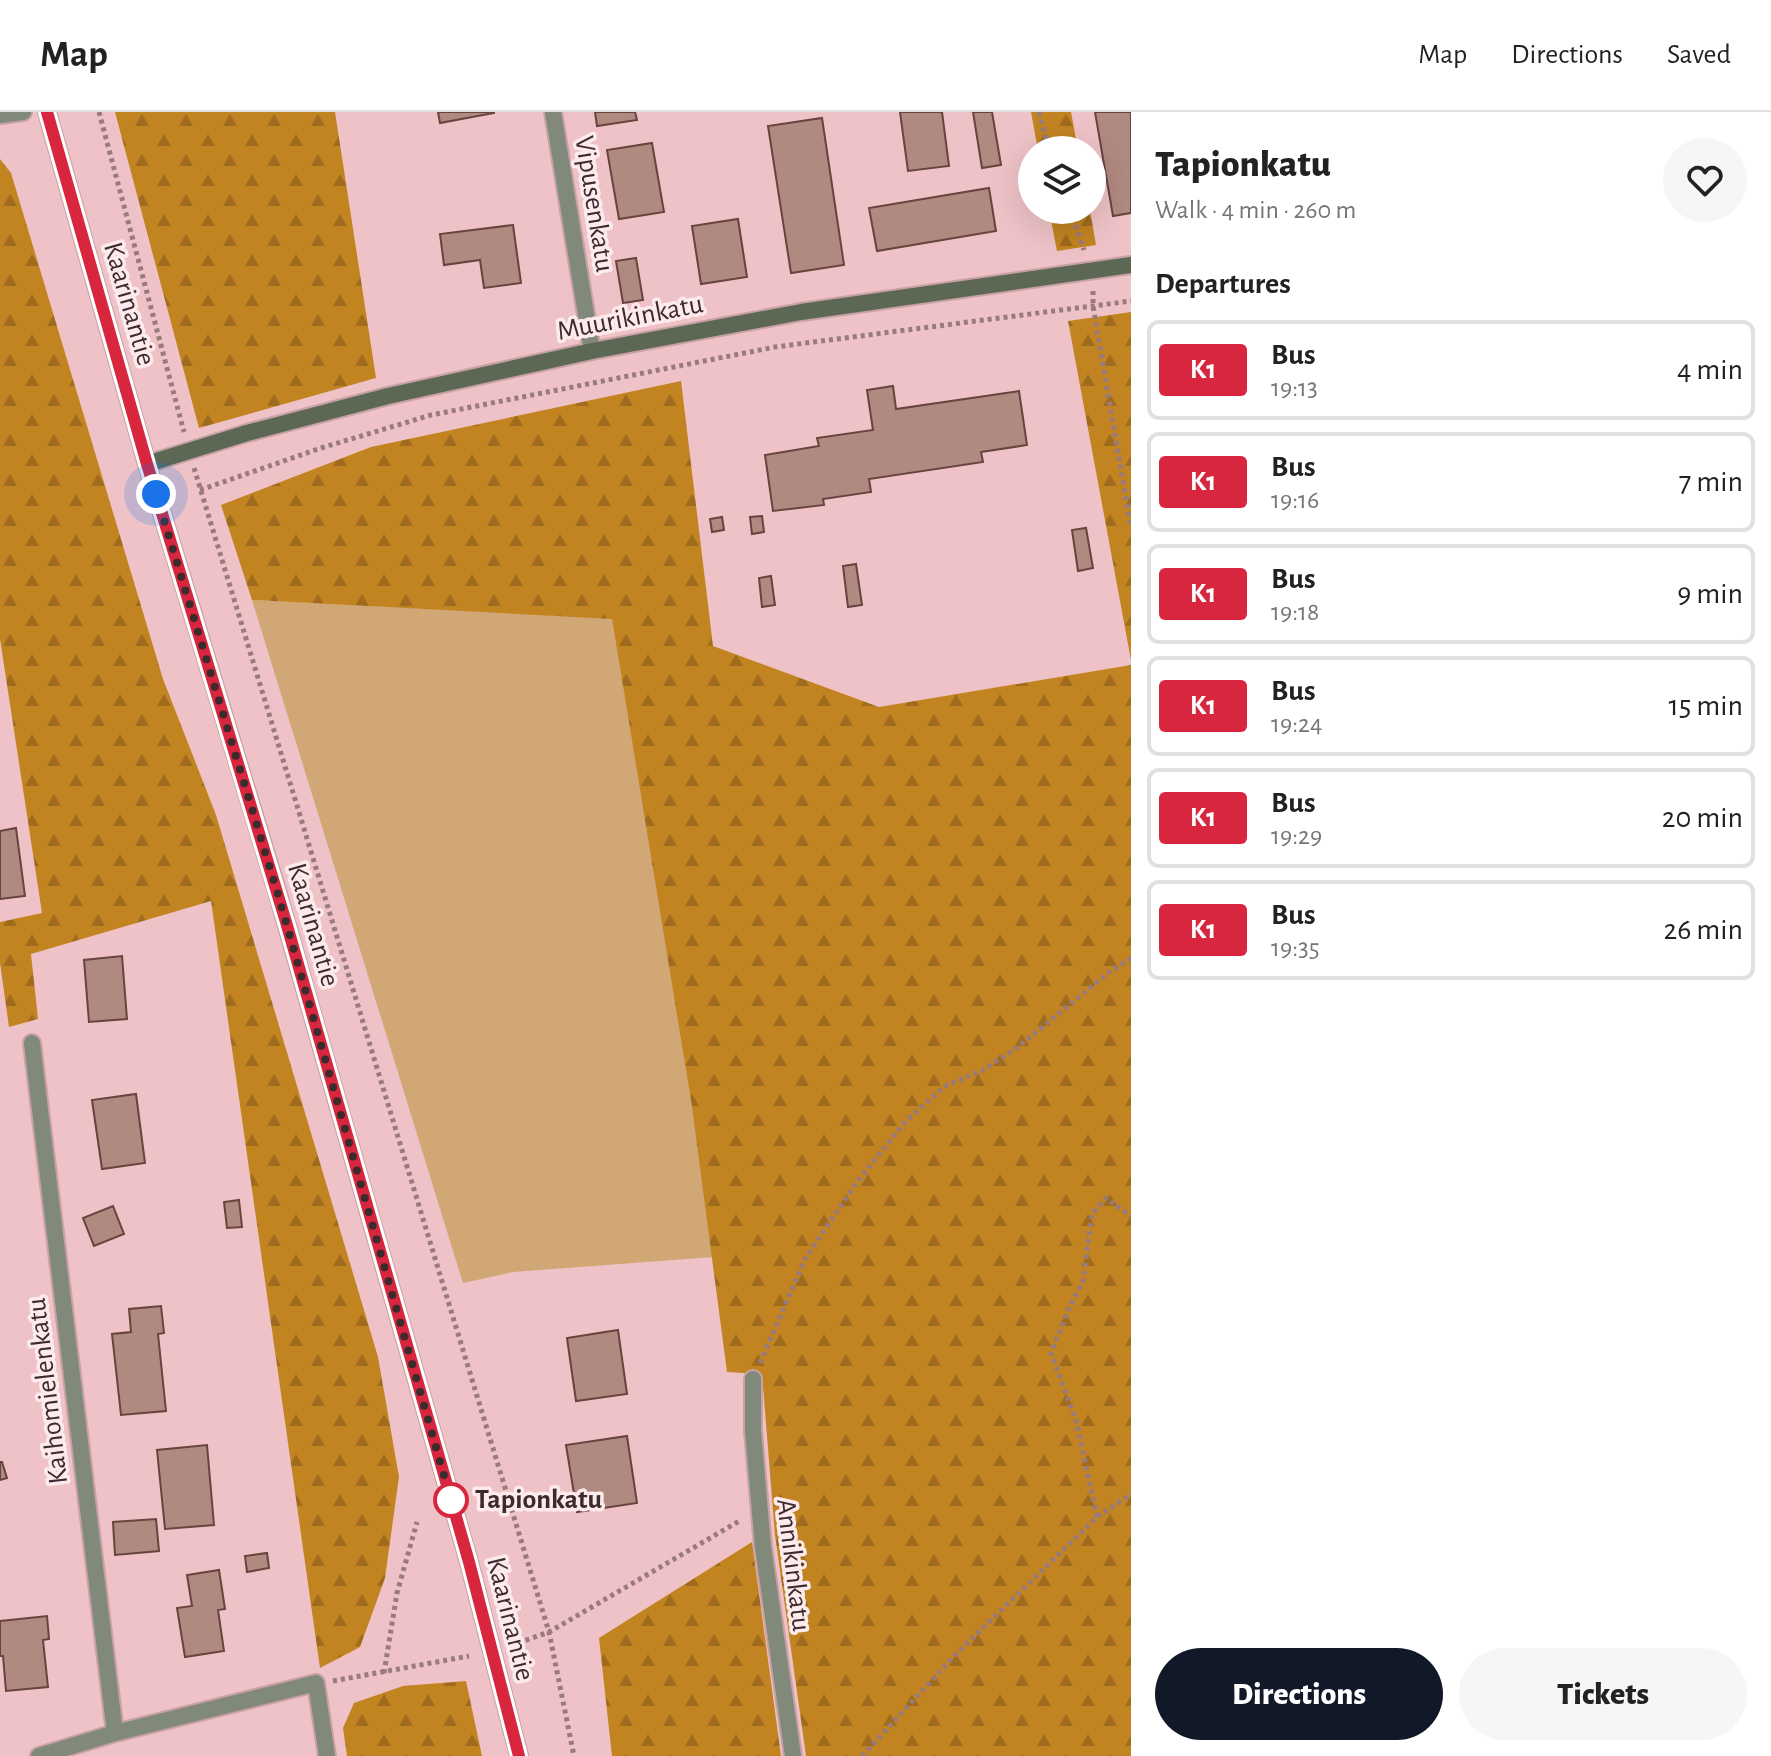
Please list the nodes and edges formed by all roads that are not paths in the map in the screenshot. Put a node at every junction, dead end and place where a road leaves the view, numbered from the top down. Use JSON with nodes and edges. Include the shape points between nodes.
{"nodes":[{"id":1,"x":23,"y":112,"type":"edge"},
{"id":2,"x":47,"y":112,"type":"edge"},
{"id":3,"x":553,"y":112,"type":"edge"},
{"id":4,"x":0,"y":115,"type":"edge"},
{"id":5,"x":1131,"y":265,"type":"edge"},
{"id":6,"x":592,"y":351,"type":"junction"},
{"id":7,"x":147,"y":464,"type":"junction"},
{"id":8,"x":32,"y":1043,"type":"dead end"},
{"id":9,"x":753,"y":1379,"type":"road end"},
{"id":10,"x":115,"y":1733,"type":"junction"},
{"id":11,"x":39,"y":1756,"type":"edge"},
{"id":12,"x":327,"y":1756,"type":"edge"},
{"id":13,"x":519,"y":1756,"type":"edge"},
{"id":14,"x":793,"y":1756,"type":"edge"}],
"edges":[{"from":1,"to":4,"type":"street"},
{"from":2,"to":7,"type":"main road","name":"Kaarinantie"},
{"from":3,"to":6,"type":"street","name":"Vipusenkatu"},
{"from":5,"to":6,"type":"main road","name":"Muurikinkatu","via":[[801,312]]},
{"from":6,"to":7,"type":"main road","name":"Muurikinkatu","via":[[388,396]]},
{"from":7,"to":13,"type":"main road","name":"Kaarinantie","via":[[286,922],[469,1562]]},
{"from":8,"to":10,"type":"street","name":"Kaihomielenkatu"},
{"from":9,"to":14,"type":"street","name":"Annikinkatu","via":[[760,1512]]},
{"from":10,"to":11,"type":"street"},
{"from":10,"to":12,"type":"street","via":[[316,1683]]}]}
